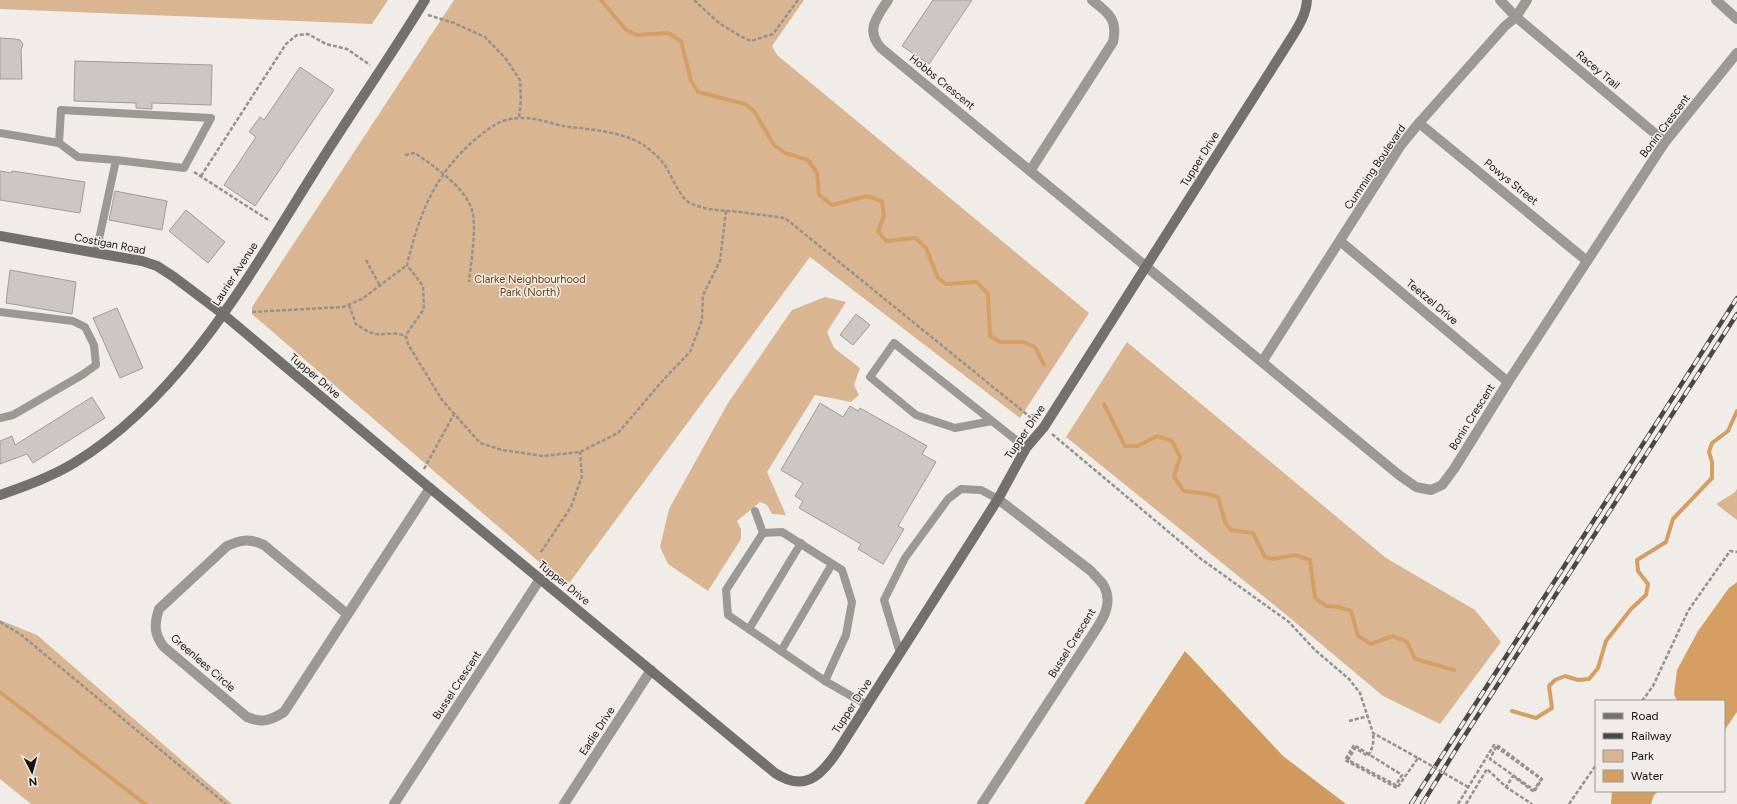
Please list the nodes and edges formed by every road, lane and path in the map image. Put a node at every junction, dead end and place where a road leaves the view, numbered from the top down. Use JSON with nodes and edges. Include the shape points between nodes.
{"nodes":[{"id":1,"x":425,"y":0,"type":"edge"},
{"id":2,"x":694,"y":0,"type":"edge"},
{"id":3,"x":798,"y":0,"type":"edge"},
{"id":4,"x":888,"y":0,"type":"edge"},
{"id":5,"x":1092,"y":0,"type":"edge"},
{"id":6,"x":1307,"y":0,"type":"edge"},
{"id":7,"x":1500,"y":0,"type":"edge"},
{"id":8,"x":1528,"y":0,"type":"edge"},
{"id":9,"x":1716,"y":0,"type":"edge"},
{"id":10,"x":418,"y":12,"type":"junction"},
{"id":11,"x":1516,"y":16,"type":"junction"},
{"id":12,"x":1737,"y":19,"type":"edge"},
{"id":13,"x":1737,"y":53,"type":"edge"},
{"id":14,"x":379,"y":71,"type":"junction"},
{"id":15,"x":519,"y":118,"type":"junction"},
{"id":16,"x":1419,"y":123,"type":"junction"},
{"id":17,"x":0,"y":133,"type":"edge"},
{"id":18,"x":1664,"y":142,"type":"junction"},
{"id":19,"x":59,"y":143,"type":"junction"},
{"id":20,"x":405,"y":155,"type":"dead end"},
{"id":21,"x":116,"y":160,"type":"junction"},
{"id":22,"x":184,"y":168,"type":"junction"},
{"id":23,"x":1030,"y":171,"type":"junction"},
{"id":24,"x":442,"y":175,"type":"junction"},
{"id":25,"x":201,"y":176,"type":"junction"},
{"id":26,"x":726,"y":211,"type":"junction"},
{"id":27,"x":280,"y":227,"type":"junction"},
{"id":28,"x":0,"y":236,"type":"edge"},
{"id":29,"x":1340,"y":241,"type":"junction"},
{"id":30,"x":96,"y":253,"type":"junction"},
{"id":31,"x":366,"y":260,"type":"dead end"},
{"id":32,"x":1587,"y":261,"type":"junction"},
{"id":33,"x":407,"y":265,"type":"junction"},
{"id":34,"x":1146,"y":267,"type":"junction"},
{"id":35,"x":469,"y":282,"type":"dead end"},
{"id":36,"x":380,"y":286,"type":"junction"},
{"id":37,"x":349,"y":305,"type":"junction"},
{"id":38,"x":0,"y":312,"type":"edge"},
{"id":39,"x":252,"y":312,"type":"dead end"},
{"id":40,"x":224,"y":314,"type":"junction"},
{"id":41,"x":406,"y":337,"type":"junction"},
{"id":42,"x":1262,"y":362,"type":"junction"},
{"id":43,"x":1508,"y":382,"type":"junction"},
{"id":44,"x":454,"y":414,"type":"junction"},
{"id":45,"x":0,"y":418,"type":"edge"},
{"id":46,"x":992,"y":421,"type":"junction"},
{"id":47,"x":1044,"y":426,"type":"junction"},
{"id":48,"x":1026,"y":448,"type":"junction"},
{"id":49,"x":580,"y":452,"type":"junction"},
{"id":50,"x":419,"y":479,"type":"junction"},
{"id":51,"x":430,"y":488,"type":"junction"},
{"id":52,"x":0,"y":495,"type":"edge"},
{"id":53,"x":998,"y":498,"type":"junction"},
{"id":54,"x":755,"y":511,"type":"dead end"},
{"id":55,"x":763,"y":533,"type":"junction"},
{"id":56,"x":801,"y":543,"type":"junction"},
{"id":57,"x":541,"y":552,"type":"dead end"},
{"id":58,"x":1737,"y":552,"type":"edge"},
{"id":59,"x":832,"y":564,"type":"junction"},
{"id":60,"x":540,"y":579,"type":"junction"},
{"id":61,"x":347,"y":614,"type":"junction"},
{"id":62,"x":0,"y":622,"type":"edge"},
{"id":63,"x":749,"y":629,"type":"junction"},
{"id":64,"x":781,"y":651,"type":"junction"},
{"id":65,"x":900,"y":653,"type":"junction"},
{"id":66,"x":650,"y":670,"type":"junction"},
{"id":67,"x":825,"y":681,"type":"junction"},
{"id":68,"x":1643,"y":700,"type":"edge"},
{"id":69,"x":866,"y":705,"type":"junction"},
{"id":70,"x":1368,"y":716,"type":"junction"},
{"id":71,"x":1349,"y":721,"type":"dead end"},
{"id":72,"x":1373,"y":733,"type":"junction"},
{"id":73,"x":1496,"y":747,"type":"junction"},
{"id":74,"x":1369,"y":755,"type":"junction"},
{"id":75,"x":1418,"y":758,"type":"junction"},
{"id":76,"x":1595,"y":766,"type":"edge"},
{"id":77,"x":1468,"y":787,"type":"junction"},
{"id":78,"x":1506,"y":787,"type":"junction"},
{"id":79,"x":226,"y":804,"type":"edge"},
{"id":80,"x":394,"y":804,"type":"edge"},
{"id":81,"x":564,"y":804,"type":"edge"},
{"id":82,"x":982,"y":804,"type":"edge"},
{"id":83,"x":1458,"y":804,"type":"edge"},
{"id":84,"x":1466,"y":804,"type":"edge"},
{"id":85,"x":1532,"y":804,"type":"edge"},
{"id":86,"x":1569,"y":804,"type":"edge"}],
"edges":[{"from":1,"to":10,"type":"street","name":"Laurier Avenue"},
{"from":2,"to":3,"type":"path","via":[[719,23],[750,41],[773,34]]},
{"from":4,"to":23,"type":"street","name":"Hobbs Crescent","via":[[873,26],[873,40]]},
{"from":5,"to":23,"type":"street","via":[[1107,12],[1112,21],[1116,30],[1113,42]]},
{"from":6,"to":34,"type":"street","name":"Tupper Drive","via":[[1302,21]]},
{"from":7,"to":11,"type":"street","name":"Racey Trail"},
{"from":8,"to":11,"type":"street","name":"Cumming Boulevard"},
{"from":9,"to":12,"type":"street"},
{"from":10,"to":14,"type":"street","name":"Laurier Avenue"},
{"from":10,"to":15,"type":"path","via":[[454,23],[485,37],[506,59],[520,80]]},
{"from":11,"to":16,"type":"street","name":"Cumming Boulevard"},
{"from":11,"to":18,"type":"street","name":"Racey Trail"},
{"from":13,"to":18,"type":"street","name":"Bonin Crescent"},
{"from":14,"to":25,"type":"path","via":[[347,49],[326,44],[308,34],[297,36],[286,44]]},
{"from":14,"to":27,"type":"street","name":"Laurier Avenue"},
{"from":15,"to":24,"type":"path","via":[[496,123],[463,150]]},
{"from":15,"to":26,"type":"path","via":[[539,118],[565,127],[623,136],[644,146],[664,163],[688,202],[712,211]]},
{"from":16,"to":29,"type":"street","name":"Cumming Boulevard","via":[[1401,145]]},
{"from":16,"to":32,"type":"street","name":"Powys Street"},
{"from":17,"to":19,"type":"lane"},
{"from":18,"to":32,"type":"street","name":"Bonin Crescent"},
{"from":19,"to":21,"type":"lane","via":[[78,157]]},
{"from":19,"to":22,"type":"lane","via":[[61,110],[211,118]]},
{"from":20,"to":24,"type":"path","via":[[415,153]]},
{"from":21,"to":22,"type":"lane"},
{"from":21,"to":30,"type":"lane"},
{"from":22,"to":25,"type":"path"},
{"from":23,"to":34,"type":"street","name":"Hobbs Crescent"},
{"from":24,"to":33,"type":"path","via":[[424,209]]},
{"from":24,"to":35,"type":"path","via":[[456,186],[473,213],[474,232]]},
{"from":25,"to":27,"type":"path"},
{"from":26,"to":47,"type":"path","via":[[785,218],[1026,415]]},
{"from":26,"to":49,"type":"path","via":[[720,261],[703,295],[702,320],[690,352],[618,433]]},
{"from":27,"to":40,"type":"street","name":"Laurier Avenue"},
{"from":28,"to":30,"type":"street","name":"Costigan Road"},
{"from":29,"to":42,"type":"street","name":"Cumming Boulevard"},
{"from":29,"to":43,"type":"street","name":"Teetzel Drive"},
{"from":30,"to":40,"type":"street","name":"Costigan Road","via":[[157,266]]},
{"from":31,"to":36,"type":"path"},
{"from":32,"to":43,"type":"street","name":"Bonin Crescent"},
{"from":33,"to":36,"type":"path"},
{"from":33,"to":41,"type":"path","via":[[424,286],[424,309]]},
{"from":34,"to":42,"type":"street","name":"Bonin Crescent"},
{"from":34,"to":47,"type":"street","name":"Tupper Drive"},
{"from":36,"to":37,"type":"path"},
{"from":37,"to":39,"type":"path"},
{"from":37,"to":41,"type":"path","via":[[356,324],[364,329],[374,334],[401,333]]},
{"from":38,"to":45,"type":"lane","via":[[73,321],[85,327],[94,345],[96,365],[12,415]]},
{"from":40,"to":50,"type":"street","name":"Tupper Drive"},
{"from":40,"to":52,"type":"street","name":"Laurier Avenue","via":[[151,402],[111,438],[72,464]]},
{"from":41,"to":44,"type":"path","via":[[423,370]]},
{"from":42,"to":43,"type":"street","name":"Bonin Crescent","via":[[1399,475],[1416,487],[1430,490],[1442,484],[1454,469]]},
{"from":44,"to":49,"type":"path","via":[[480,443],[502,450],[543,456]]},
{"from":44,"to":50,"type":"path"},
{"from":46,"to":46,"type":"lane","via":[[894,343],[870,377],[916,415],[955,428]]},
{"from":46,"to":48,"type":"lane"},
{"from":47,"to":48,"type":"street","name":"Tupper Drive"},
{"from":47,"to":70,"type":"path","via":[[1201,559],[1289,622],[1360,692]]},
{"from":48,"to":53,"type":"street","name":"Tupper Drive"},
{"from":49,"to":57,"type":"path","via":[[582,476],[571,507]]},
{"from":50,"to":51,"type":"street","name":"Tupper Drive"},
{"from":51,"to":60,"type":"street","name":"Tupper Drive"},
{"from":51,"to":61,"type":"street","name":"Greenlees Circle"},
{"from":53,"to":65,"type":"street","name":"Tupper Drive"},
{"from":53,"to":65,"type":"lane","via":[[981,490],[960,489],[948,499],[905,558],[884,600]]},
{"from":53,"to":82,"type":"street","name":"Bussel Crescent","via":[[1091,571],[1104,586],[1108,599],[1106,612],[1091,637]]},
{"from":54,"to":55,"type":"lane"},
{"from":55,"to":56,"type":"lane","via":[[782,532]]},
{"from":55,"to":63,"type":"lane","via":[[726,590],[728,615]]},
{"from":56,"to":59,"type":"lane"},
{"from":56,"to":63,"type":"lane"},
{"from":58,"to":68,"type":"path","via":[[1730,551],[1688,611],[1653,686]]},
{"from":59,"to":64,"type":"lane"},
{"from":59,"to":67,"type":"lane","via":[[842,570],[852,602],[846,635]]},
{"from":60,"to":66,"type":"street","name":"Tupper Drive"},
{"from":60,"to":80,"type":"street","name":"Bussel Crescent"},
{"from":61,"to":61,"type":"street","name":"Greenlees Circle","via":[[264,545],[246,540],[227,546],[159,609],[155,620],[155,632],[164,647],[246,717],[256,721],[273,719],[284,712]]},
{"from":62,"to":79,"type":"path","via":[[20,634]]},
{"from":63,"to":64,"type":"lane"},
{"from":64,"to":67,"type":"lane"},
{"from":65,"to":69,"type":"street","name":"Tupper Drive"},
{"from":66,"to":69,"type":"street","name":"Tupper Drive","via":[[775,773],[795,782],[818,776],[827,767]]},
{"from":66,"to":81,"type":"street","name":"Eadie Drive"},
{"from":67,"to":69,"type":"lane"},
{"from":70,"to":71,"type":"path"},
{"from":70,"to":72,"type":"path"},
{"from":72,"to":74,"type":"path","via":[[1374,741]]},
{"from":72,"to":75,"type":"path"},
{"from":73,"to":73,"type":"path","via":[[1541,779],[1534,790],[1490,759]]},
{"from":73,"to":77,"type":"path","via":[[1494,746]]},
{"from":73,"to":78,"type":"path","via":[[1497,745],[1542,779],[1534,792],[1512,776]]},
{"from":74,"to":74,"type":"path","via":[[1402,774],[1396,785],[1348,760],[1355,748]]},
{"from":74,"to":75,"type":"path","via":[[1354,745],[1345,760],[1398,788]]},
{"from":75,"to":77,"type":"path","bridge":true},
{"from":76,"to":86,"type":"path"},
{"from":77,"to":83,"type":"path"},
{"from":78,"to":84,"type":"path","via":[[1487,769]]},
{"from":78,"to":85,"type":"path"}]}
